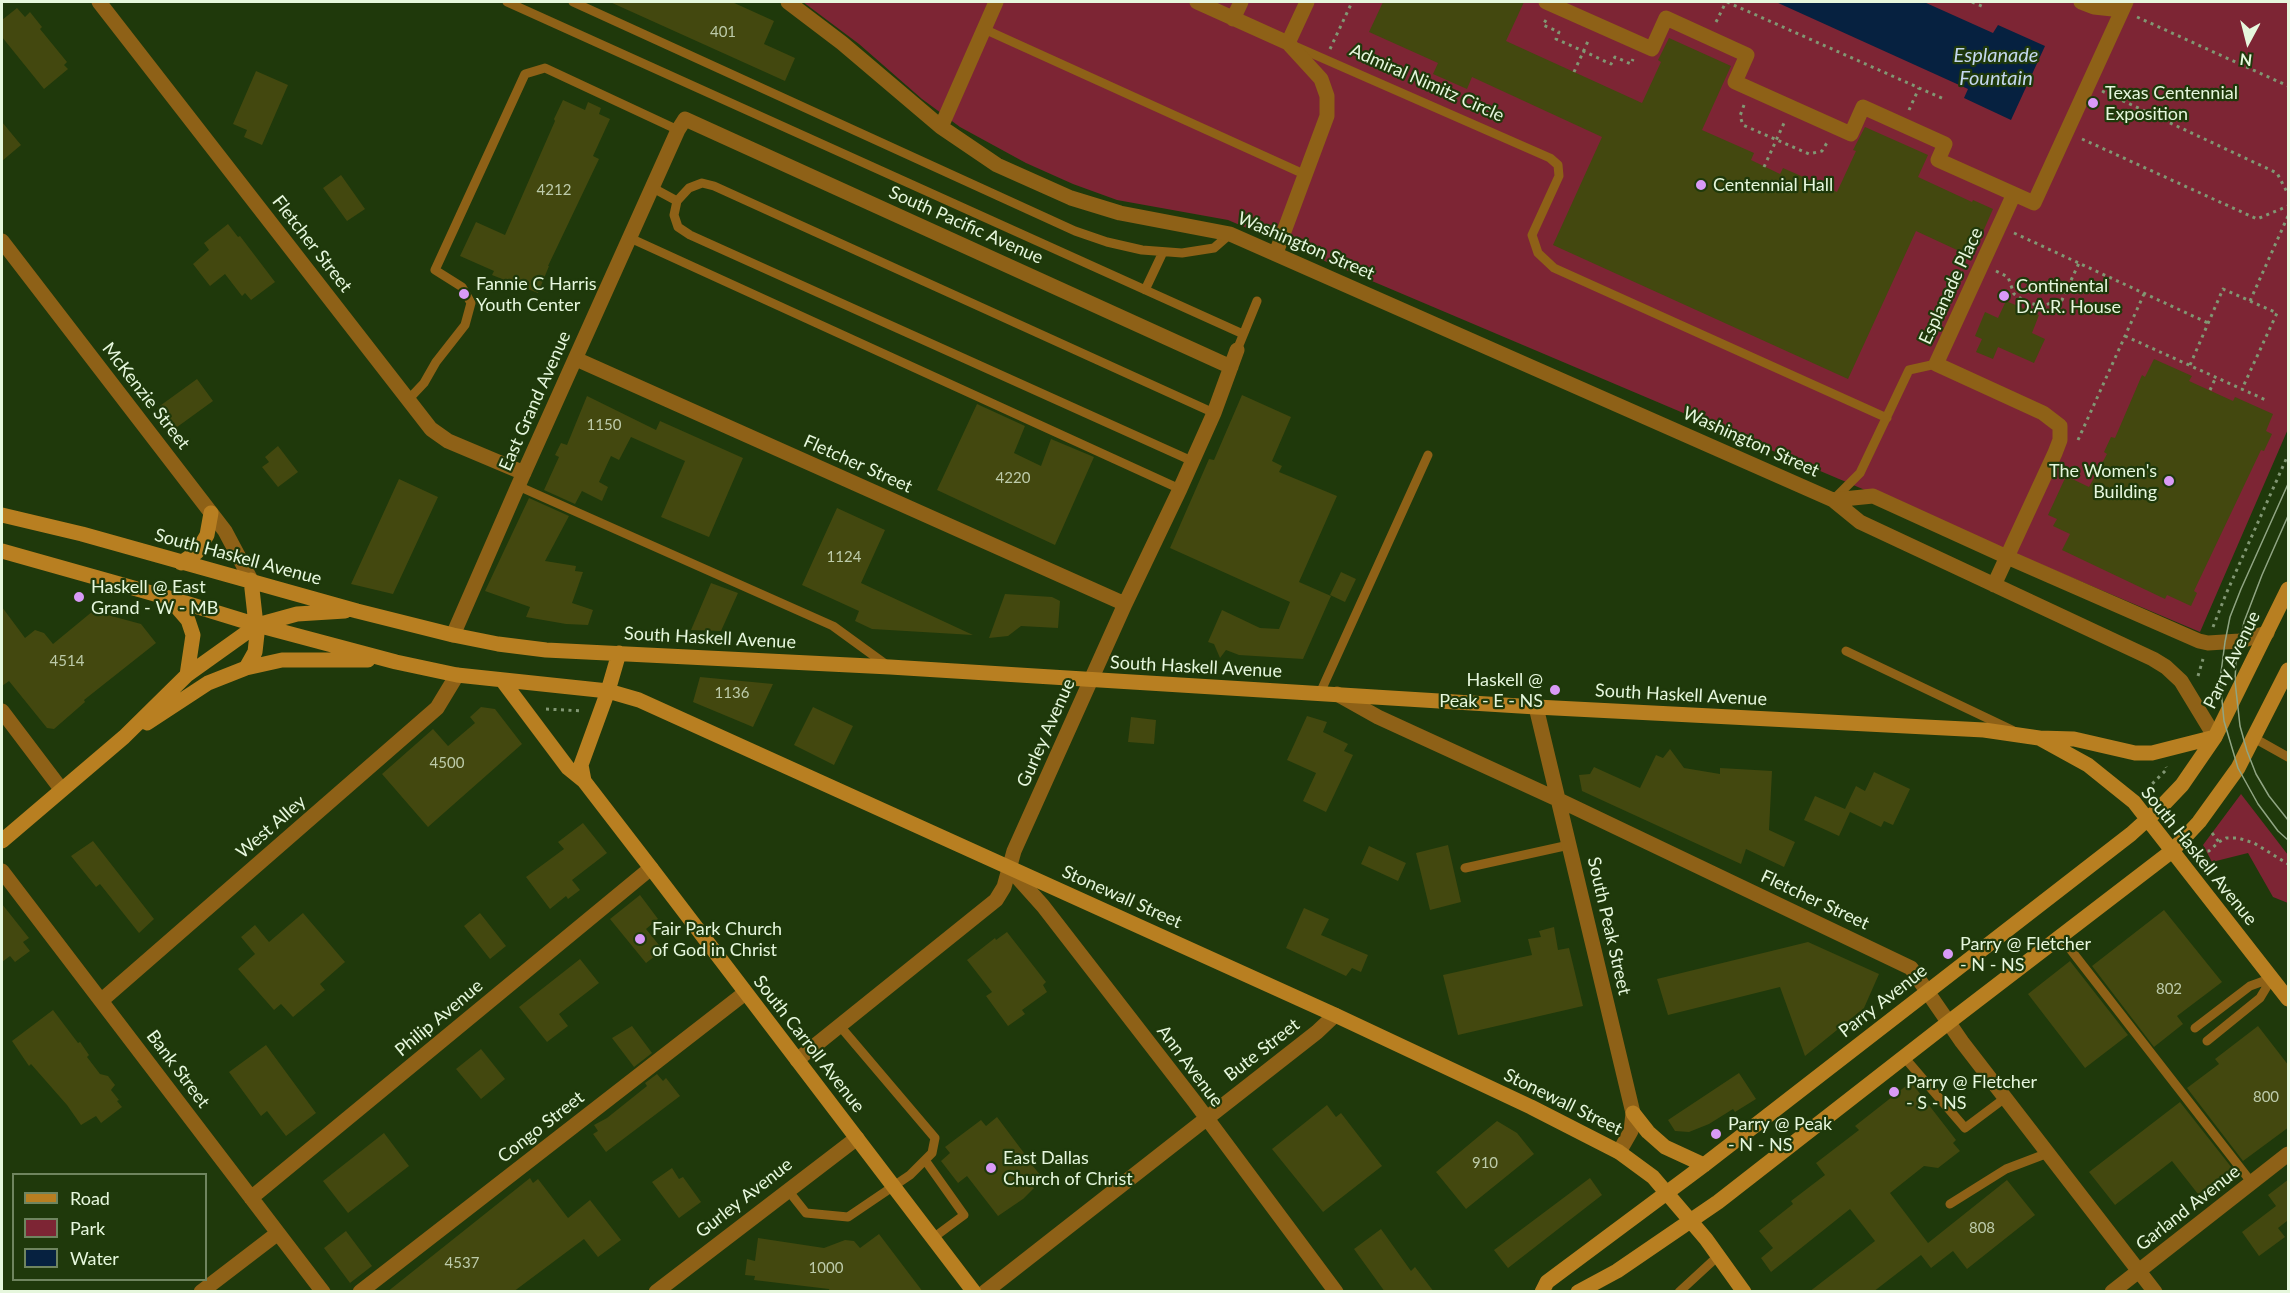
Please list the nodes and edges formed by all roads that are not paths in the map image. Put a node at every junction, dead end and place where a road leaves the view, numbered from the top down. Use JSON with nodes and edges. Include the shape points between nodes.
{"nodes":[{"id":1,"x":99,"y":2,"type":"edge"},
{"id":2,"x":507,"y":2,"type":"edge"},
{"id":3,"x":573,"y":2,"type":"edge"},
{"id":4,"x":788,"y":2,"type":"edge"},
{"id":5,"x":996,"y":2,"type":"edge"},
{"id":6,"x":1197,"y":2,"type":"edge"},
{"id":7,"x":1241,"y":2,"type":"edge"},
{"id":8,"x":1307,"y":2,"type":"edge"},
{"id":9,"x":2081,"y":2,"type":"edge"},
{"id":10,"x":1549,"y":3,"type":"edge"},
{"id":11,"x":2124,"y":6,"type":"edge"},
{"id":12,"x":1233,"y":19,"type":"junction"},
{"id":13,"x":984,"y":29,"type":"junction"},
{"id":14,"x":1288,"y":43,"type":"junction"},
{"id":15,"x":682,"y":124,"type":"junction"},
{"id":16,"x":941,"y":127,"type":"junction"},
{"id":17,"x":1306,"y":175,"type":"junction"},
{"id":18,"x":653,"y":188,"type":"junction"},
{"id":19,"x":2014,"y":194,"type":"junction"},
{"id":20,"x":677,"y":201,"type":"junction"},
{"id":21,"x":1230,"y":234,"type":"junction"},
{"id":22,"x":630,"y":238,"type":"junction"},
{"id":23,"x":2,"y":241,"type":"edge"},
{"id":24,"x":1163,"y":252,"type":"junction"},
{"id":25,"x":1276,"y":253,"type":"junction"},
{"id":26,"x":1145,"y":290,"type":"junction"},
{"id":27,"x":1257,"y":301,"type":"dead end"},
{"id":28,"x":1243,"y":334,"type":"junction"},
{"id":29,"x":1237,"y":350,"type":"joint"},
{"id":30,"x":576,"y":359,"type":"junction"},
{"id":31,"x":1936,"y":364,"type":"junction"},
{"id":32,"x":1231,"y":367,"type":"junction"},
{"id":33,"x":408,"y":400,"type":"junction"},
{"id":34,"x":1214,"y":412,"type":"junction"},
{"id":35,"x":1887,"y":418,"type":"junction"},
{"id":36,"x":1428,"y":455,"type":"dead end"},
{"id":37,"x":1192,"y":461,"type":"junction"},
{"id":38,"x":521,"y":480,"type":"junction"},
{"id":39,"x":1180,"y":489,"type":"junction"},
{"id":40,"x":1833,"y":500,"type":"junction"},
{"id":41,"x":211,"y":513,"type":"junction"},
{"id":42,"x":2,"y":515,"type":"edge"},
{"id":43,"x":2,"y":551,"type":"edge"},
{"id":44,"x":2007,"y":557,"type":"junction"},
{"id":45,"x":181,"y":563,"type":"junction"},
{"id":46,"x":251,"y":580,"type":"junction"},
{"id":47,"x":1994,"y":585,"type":"junction"},
{"id":48,"x":2289,"y":589,"type":"edge"},
{"id":49,"x":169,"y":598,"type":"junction"},
{"id":50,"x":1125,"y":604,"type":"junction"},
{"id":51,"x":357,"y":611,"type":"junction"},
{"id":52,"x":257,"y":625,"type":"junction"},
{"id":53,"x":2267,"y":633,"type":"junction"},
{"id":54,"x":453,"y":635,"type":"junction"},
{"id":55,"x":1846,"y":651,"type":"dead end"},
{"id":56,"x":619,"y":653,"type":"junction"},
{"id":57,"x":396,"y":662,"type":"junction"},
{"id":58,"x":890,"y":667,"type":"junction"},
{"id":59,"x":246,"y":668,"type":"junction"},
{"id":60,"x":2289,"y":670,"type":"edge"},
{"id":61,"x":187,"y":675,"type":"junction"},
{"id":62,"x":457,"y":675,"type":"junction"},
{"id":63,"x":502,"y":680,"type":"junction"},
{"id":64,"x":1091,"y":681,"type":"junction"},
{"id":65,"x":608,"y":691,"type":"junction"},
{"id":66,"x":1320,"y":693,"type":"junction"},
{"id":67,"x":1336,"y":693,"type":"junction"},
{"id":68,"x":1536,"y":707,"type":"junction"},
{"id":69,"x":2,"y":711,"type":"edge"},
{"id":70,"x":124,"y":736,"type":"junction"},
{"id":71,"x":2215,"y":736,"type":"junction"},
{"id":72,"x":2033,"y":737,"type":"junction"},
{"id":73,"x":2254,"y":738,"type":"junction"},
{"id":74,"x":2289,"y":757,"type":"edge"},
{"id":75,"x":584,"y":780,"type":"junction"},
{"id":76,"x":62,"y":789,"type":"junction"},
{"id":77,"x":1559,"y":800,"type":"junction"},
{"id":78,"x":2147,"y":819,"type":"junction"},
{"id":79,"x":2,"y":841,"type":"edge"},
{"id":80,"x":1569,"y":845,"type":"junction"},
{"id":81,"x":2172,"y":851,"type":"junction"},
{"id":82,"x":1009,"y":867,"type":"junction"},
{"id":83,"x":651,"y":868,"type":"junction"},
{"id":84,"x":1465,"y":868,"type":"dead end"},
{"id":85,"x":2,"y":871,"type":"edge"},
{"id":86,"x":2060,"y":936,"type":"junction"},
{"id":87,"x":2272,"y":978,"type":"junction"},
{"id":88,"x":1928,"y":991,"type":"junction"},
{"id":89,"x":745,"y":993,"type":"junction"},
{"id":90,"x":2289,"y":999,"type":"edge"},
{"id":91,"x":102,"y":1000,"type":"junction"},
{"id":92,"x":1335,"y":1015,"type":"junction"},
{"id":93,"x":1949,"y":1022,"type":"junction"},
{"id":94,"x":839,"y":1025,"type":"junction"},
{"id":95,"x":2195,"y":1028,"type":"dead end"},
{"id":96,"x":2207,"y":1041,"type":"dead end"},
{"id":97,"x":1904,"y":1057,"type":"junction"},
{"id":98,"x":797,"y":1060,"type":"junction"},
{"id":99,"x":2005,"y":1098,"type":"junction"},
{"id":100,"x":1633,"y":1113,"type":"junction"},
{"id":101,"x":1206,"y":1119,"type":"junction"},
{"id":102,"x":857,"y":1138,"type":"junction"},
{"id":103,"x":1619,"y":1152,"type":"junction"},
{"id":104,"x":2048,"y":1153,"type":"junction"},
{"id":105,"x":2289,"y":1154,"type":"edge"},
{"id":106,"x":926,"y":1160,"type":"junction"},
{"id":107,"x":1704,"y":1165,"type":"junction"},
{"id":108,"x":2252,"y":1183,"type":"junction"},
{"id":109,"x":894,"y":1185,"type":"junction"},
{"id":110,"x":787,"y":1189,"type":"junction"},
{"id":111,"x":1667,"y":1193,"type":"junction"},
{"id":112,"x":251,"y":1198,"type":"junction"},
{"id":113,"x":1950,"y":1204,"type":"dead end"},
{"id":114,"x":1691,"y":1222,"type":"junction"},
{"id":115,"x":278,"y":1233,"type":"junction"},
{"id":116,"x":933,"y":1238,"type":"junction"},
{"id":117,"x":1717,"y":1257,"type":"junction"},
{"id":118,"x":2139,"y":1270,"type":"junction"},
{"id":119,"x":201,"y":1292,"type":"edge"},
{"id":120,"x":323,"y":1292,"type":"edge"},
{"id":121,"x":360,"y":1292,"type":"edge"},
{"id":122,"x":657,"y":1292,"type":"edge"},
{"id":123,"x":974,"y":1292,"type":"edge"},
{"id":124,"x":985,"y":1292,"type":"edge"},
{"id":125,"x":1336,"y":1292,"type":"edge"},
{"id":126,"x":1542,"y":1292,"type":"edge"},
{"id":127,"x":1578,"y":1292,"type":"edge"},
{"id":128,"x":1679,"y":1292,"type":"edge"},
{"id":129,"x":1744,"y":1292,"type":"edge"},
{"id":130,"x":2112,"y":1292,"type":"edge"},
{"id":131,"x":2155,"y":1292,"type":"edge"}],
"edges":[{"from":1,"to":33,"type":"street","name":"Fletcher Street"},
{"from":2,"to":26,"type":"lane"},
{"from":3,"to":24,"type":"lane","via":[[1075,231],[1107,242]]},
{"from":4,"to":16,"type":"street","name":"Washington Street"},
{"from":5,"to":13,"type":"street"},
{"from":6,"to":12,"type":"street","name":"Admiral Nimitz Circle"},
{"from":7,"to":12,"type":"street"},
{"from":8,"to":14,"type":"street"},
{"from":9,"to":11,"type":"street","via":[[2094,7]]},
{"from":10,"to":19,"type":"street","via":[[1652,49],[1666,18],[1747,55],[1735,82],[1851,134],[1863,107],[1945,144],[1938,160]]},
{"from":11,"to":19,"type":"street","via":[[2034,203]]},
{"from":12,"to":14,"type":"street","name":"Admiral Nimitz Circle"},
{"from":13,"to":16,"type":"street"},
{"from":13,"to":17,"type":"lane"},
{"from":14,"to":17,"type":"street","name":"Admiral Nimitz Circle","via":[[1321,79],[1327,96],[1327,116]]},
{"from":14,"to":35,"type":"lane","name":"Admiral Nimitz Circle","via":[[1550,158],[1558,165],[1559,176],[1532,236],[1538,253],[1554,268]]},
{"from":15,"to":18,"type":"street","name":"East Grand Avenue"},
{"from":15,"to":32,"type":"street","name":"South Pacific Avenue"},
{"from":15,"to":33,"type":"lane","via":[[545,68],[525,74],[435,270],[462,287],[471,303],[465,325],[424,384]]},
{"from":16,"to":21,"type":"street","name":"Washington Street","via":[[997,165],[1071,198],[1120,213]]},
{"from":17,"to":25,"type":"street","name":"Admiral Nimitz Circle"},
{"from":18,"to":20,"type":"lane"},
{"from":18,"to":22,"type":"street","name":"East Grand Avenue"},
{"from":19,"to":31,"type":"street","name":"Esplanade Place"},
{"from":20,"to":34,"type":"lane","via":[[689,188],[702,183],[714,186]]},
{"from":20,"to":37,"type":"lane","via":[[674,215],[678,227],[690,235]]},
{"from":21,"to":24,"type":"lane","via":[[1214,248]]},
{"from":21,"to":25,"type":"street","name":"Washington Street"},
{"from":22,"to":30,"type":"street","name":"East Grand Avenue"},
{"from":22,"to":39,"type":"lane"},
{"from":23,"to":41,"type":"street","name":"McKenzie Street"},
{"from":24,"to":26,"type":"lane"},
{"from":25,"to":40,"type":"street","name":"Washington Street"},
{"from":26,"to":28,"type":"lane"},
{"from":27,"to":28,"type":"lane"},
{"from":28,"to":29,"type":"lane"},
{"from":29,"to":32,"type":"street","name":"Gurley Avenue"},
{"from":30,"to":38,"type":"street","name":"East Grand Avenue"},
{"from":30,"to":50,"type":"street","name":"Fletcher Street"},
{"from":31,"to":35,"type":"lane","via":[[1909,370]]},
{"from":31,"to":44,"type":"street","name":"Esplanade Place","via":[[2043,413],[2060,426],[2058,446]]},
{"from":32,"to":34,"type":"street","name":"Gurley Avenue"},
{"from":33,"to":38,"type":"street","name":"Fletcher Street","via":[[438,435]]},
{"from":34,"to":37,"type":"street","name":"Gurley Avenue"},
{"from":35,"to":40,"type":"lane","via":[[1860,473]]},
{"from":36,"to":66,"type":"lane"},
{"from":37,"to":39,"type":"street","name":"Gurley Avenue"},
{"from":38,"to":54,"type":"street","name":"East Grand Avenue"},
{"from":38,"to":58,"type":"lane","via":[[832,626]]},
{"from":39,"to":50,"type":"street","name":"Gurley Avenue"},
{"from":40,"to":44,"type":"street","name":"Washington Street","via":[[1873,496]]},
{"from":40,"to":47,"type":"street","name":"Washington Street","via":[[1860,522]]},
{"from":41,"to":45,"type":"main road","via":[[207,535],[197,552]]},
{"from":41,"to":46,"type":"street","name":"McKenzie Street"},
{"from":42,"to":45,"type":"main road","name":"South Haskell Avenue"},
{"from":43,"to":49,"type":"main road"},
{"from":44,"to":47,"type":"street","name":"Esplanade Place"},
{"from":44,"to":53,"type":"street","name":"Washington Street","via":[[2199,641],[2240,640]]},
{"from":45,"to":46,"type":"main road","name":"South Haskell Avenue"},
{"from":46,"to":51,"type":"main road","name":"South Haskell Avenue"},
{"from":46,"to":52,"type":"main road"},
{"from":47,"to":71,"type":"street","name":"Washington Street","via":[[2166,667],[2192,696]]},
{"from":48,"to":53,"type":"main road","name":"Parry Avenue"},
{"from":49,"to":52,"type":"main road"},
{"from":49,"to":61,"type":"main road","via":[[188,620],[193,635]]},
{"from":50,"to":64,"type":"street","name":"Gurley Avenue"},
{"from":51,"to":52,"type":"main road","via":[[297,614]]},
{"from":51,"to":54,"type":"main road","name":"South Haskell Avenue"},
{"from":52,"to":57,"type":"main road"},
{"from":52,"to":59,"type":"main road","via":[[255,651]]},
{"from":52,"to":61,"type":"main road"},
{"from":53,"to":71,"type":"main road","name":"Parry Avenue"},
{"from":54,"to":56,"type":"main road","name":"South Haskell Avenue","via":[[546,650]]},
{"from":55,"to":72,"type":"lane"},
{"from":56,"to":58,"type":"main road","name":"South Haskell Avenue"},
{"from":56,"to":65,"type":"main road"},
{"from":57,"to":59,"type":"main road","via":[[282,660]]},
{"from":57,"to":62,"type":"main road"},
{"from":58,"to":64,"type":"main road","name":"South Haskell Avenue"},
{"from":59,"to":70,"type":"main road","via":[[208,683]]},
{"from":60,"to":73,"type":"main road"},
{"from":61,"to":70,"type":"main road"},
{"from":62,"to":63,"type":"main road"},
{"from":62,"to":91,"type":"street","name":"West Alley","via":[[436,708]]},
{"from":63,"to":65,"type":"main road","name":"Stonewall Street"},
{"from":63,"to":75,"type":"main road","name":"South Carroll Avenue","via":[[568,768]]},
{"from":64,"to":66,"type":"main road","name":"South Haskell Avenue"},
{"from":64,"to":82,"type":"street","name":"Gurley Avenue"},
{"from":65,"to":75,"type":"main road","via":[[581,765]]},
{"from":65,"to":82,"type":"main road","name":"Stonewall Street","via":[[639,700]]},
{"from":66,"to":67,"type":"main road","name":"South Haskell Avenue"},
{"from":67,"to":68,"type":"main road","name":"South Haskell Avenue"},
{"from":67,"to":77,"type":"street","name":"Fletcher Street","via":[[1378,717]]},
{"from":68,"to":72,"type":"main road","name":"South Haskell Avenue","via":[[1984,730]]},
{"from":68,"to":77,"type":"street","name":"South Peak Street"},
{"from":69,"to":76,"type":"street"},
{"from":70,"to":76,"type":"main road"},
{"from":71,"to":72,"type":"main road","via":[[2152,753],[2135,753],[2074,739]]},
{"from":71,"to":78,"type":"main road","name":"Parry Avenue","via":[[2182,785]]},
{"from":72,"to":78,"type":"main road","name":"South Haskell Avenue","via":[[2088,765],[2134,802]]},
{"from":73,"to":74,"type":"lane"},
{"from":73,"to":81,"type":"main road","via":[[2219,796]]},
{"from":75,"to":83,"type":"main road","name":"South Carroll Avenue"},
{"from":76,"to":79,"type":"main road"},
{"from":77,"to":80,"type":"street","name":"South Peak Street"},
{"from":77,"to":88,"type":"street","name":"Fletcher Street","via":[[1911,968]]},
{"from":78,"to":81,"type":"main road","name":"South Haskell Avenue"},
{"from":78,"to":88,"type":"main road","name":"Parry Avenue"},
{"from":80,"to":84,"type":"lane"},
{"from":80,"to":100,"type":"street","name":"South Peak Street"},
{"from":81,"to":86,"type":"main road"},
{"from":81,"to":87,"type":"main road","name":"South Haskell Avenue"},
{"from":82,"to":92,"type":"main road","name":"Stonewall Street"},
{"from":82,"to":94,"type":"street","name":"Gurley Avenue","via":[[996,900]]},
{"from":82,"to":101,"type":"street","name":"Ann Avenue"},
{"from":83,"to":89,"type":"main road","name":"South Carroll Avenue"},
{"from":83,"to":112,"type":"street","name":"Philip Avenue"},
{"from":85,"to":91,"type":"street","name":"Bank Street"},
{"from":86,"to":93,"type":"main road"},
{"from":86,"to":108,"type":"lane"},
{"from":87,"to":90,"type":"main road","name":"South Haskell Avenue"},
{"from":87,"to":95,"type":"lane","via":[[2250,986]]},
{"from":87,"to":96,"type":"lane","via":[[2260,998]]},
{"from":88,"to":93,"type":"street","name":"Fletcher Street"},
{"from":88,"to":107,"type":"main road","name":"Parry Avenue"},
{"from":89,"to":98,"type":"main road","name":"South Carroll Avenue"},
{"from":89,"to":121,"type":"street","name":"Congo Street"},
{"from":91,"to":112,"type":"street","name":"Bank Street"},
{"from":92,"to":101,"type":"street","name":"Bute Street"},
{"from":92,"to":103,"type":"main road","name":"Stonewall Street"},
{"from":93,"to":97,"type":"main road"},
{"from":93,"to":99,"type":"street","name":"Fletcher Street"},
{"from":94,"to":98,"type":"street","name":"Gurley Avenue"},
{"from":94,"to":106,"type":"lane","via":[[935,1138]]},
{"from":97,"to":99,"type":"lane","via":[[1965,1128]]},
{"from":97,"to":114,"type":"main road"},
{"from":98,"to":102,"type":"main road","name":"South Carroll Avenue"},
{"from":99,"to":104,"type":"street","name":"Fletcher Street"},
{"from":100,"to":103,"type":"street","name":"South Peak Street","via":[[1631,1131]]},
{"from":100,"to":107,"type":"main road","via":[[1665,1147]]},
{"from":101,"to":124,"type":"street","name":"Bute Street"},
{"from":101,"to":125,"type":"street","name":"Ann Avenue"},
{"from":102,"to":109,"type":"main road","name":"South Carroll Avenue"},
{"from":102,"to":110,"type":"street","name":"Gurley Avenue"},
{"from":103,"to":111,"type":"main road","name":"Stonewall Street","via":[[1653,1177]]},
{"from":104,"to":113,"type":"lane","via":[[2006,1169]]},
{"from":104,"to":118,"type":"street","name":"Fletcher Street"},
{"from":105,"to":108,"type":"street","name":"Garland Avenue"},
{"from":106,"to":109,"type":"lane"},
{"from":106,"to":116,"type":"lane","via":[[964,1215]]},
{"from":107,"to":111,"type":"main road","name":"Parry Avenue"},
{"from":108,"to":118,"type":"street","name":"Garland Avenue"},
{"from":109,"to":110,"type":"lane","via":[[848,1217],[806,1213]]},
{"from":109,"to":116,"type":"main road","name":"South Carroll Avenue"},
{"from":110,"to":122,"type":"street","name":"Gurley Avenue"},
{"from":111,"to":114,"type":"main road","name":"Stonewall Street"},
{"from":111,"to":126,"type":"main road","name":"Parry Avenue","via":[[1546,1282]]},
{"from":112,"to":115,"type":"street","name":"Bank Street"},
{"from":114,"to":117,"type":"main road"},
{"from":114,"to":127,"type":"main road"},
{"from":115,"to":119,"type":"street"},
{"from":115,"to":120,"type":"street","name":"Bank Street"},
{"from":116,"to":123,"type":"main road","name":"South Carroll Avenue"},
{"from":117,"to":128,"type":"lane"},
{"from":117,"to":129,"type":"main road"},
{"from":118,"to":130,"type":"street","name":"Garland Avenue"},
{"from":118,"to":131,"type":"street","name":"Fletcher Street"}]}
